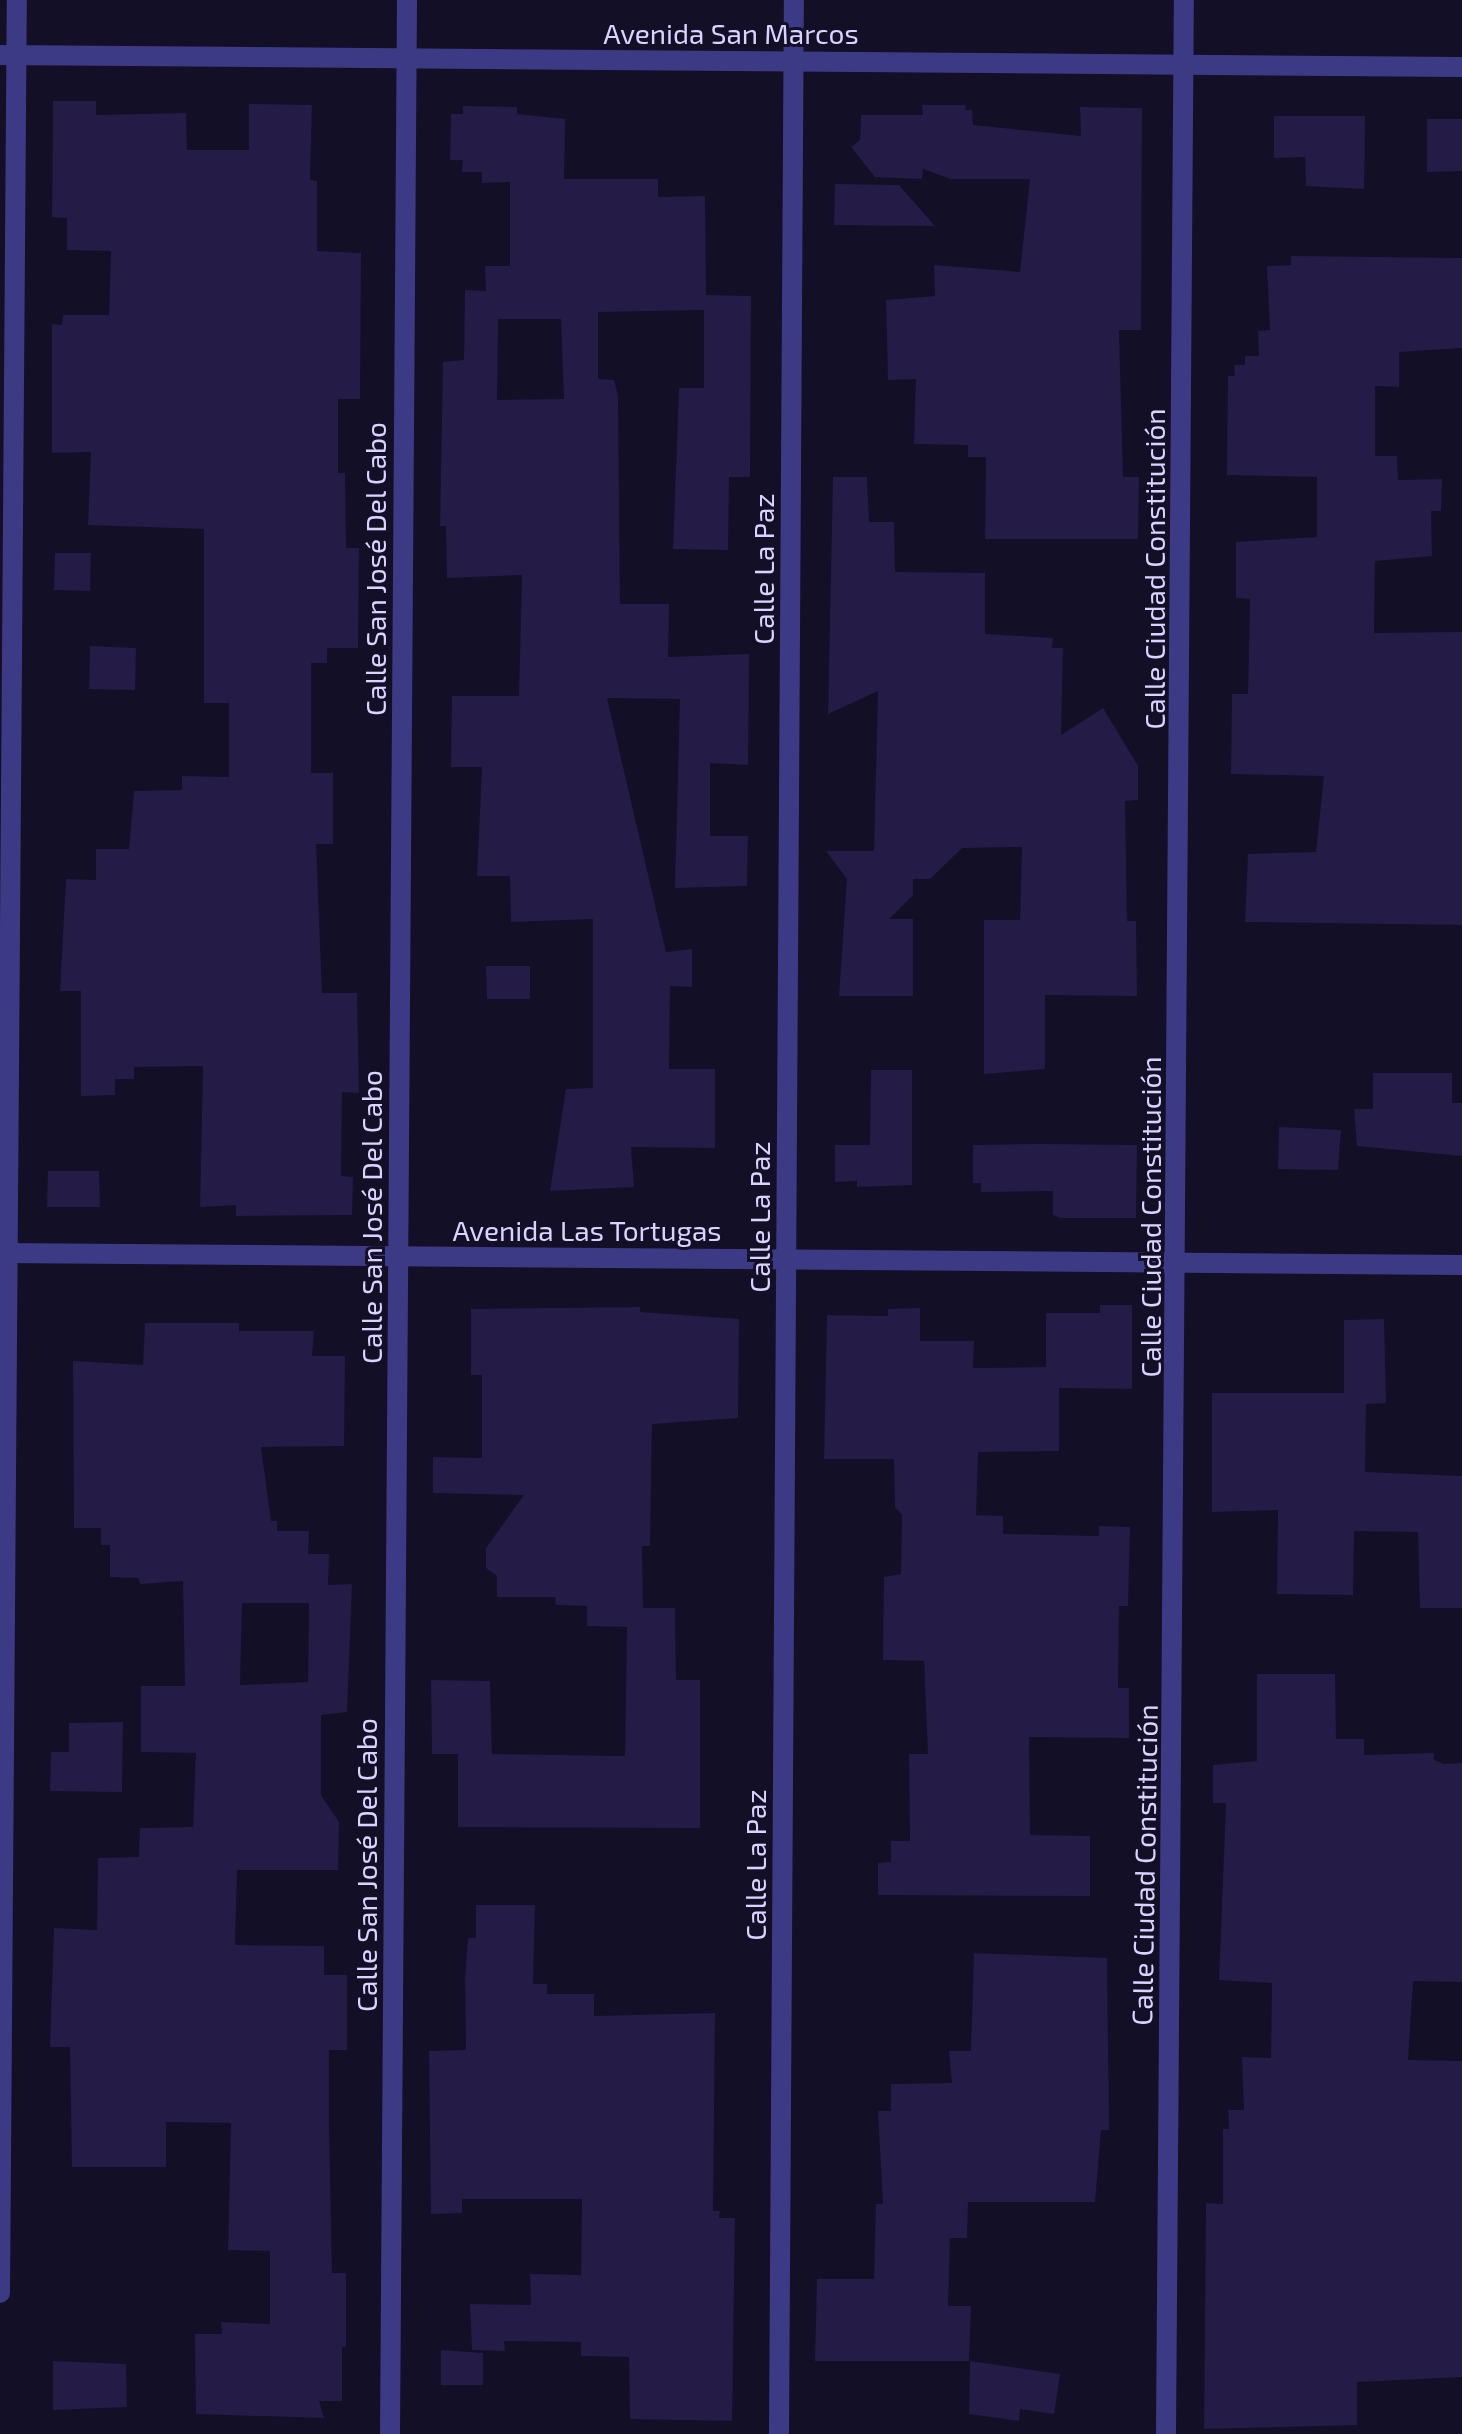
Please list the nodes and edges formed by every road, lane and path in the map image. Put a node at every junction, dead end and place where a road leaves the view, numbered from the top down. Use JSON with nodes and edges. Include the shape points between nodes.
{"nodes":[{"id":1,"x":17,"y":0,"type":"edge"},
{"id":2,"x":407,"y":0,"type":"edge"},
{"id":3,"x":794,"y":0,"type":"edge"},
{"id":4,"x":1184,"y":0,"type":"edge"},
{"id":5,"x":8,"y":56,"type":"edge"},
{"id":6,"x":406,"y":59,"type":"junction"},
{"id":7,"x":794,"y":62,"type":"junction"},
{"id":8,"x":1184,"y":65,"type":"junction"},
{"id":9,"x":1462,"y":67,"type":"edge"},
{"id":10,"x":4,"y":1253,"type":"edge"},
{"id":11,"x":399,"y":1256,"type":"junction"},
{"id":12,"x":786,"y":1259,"type":"junction"},
{"id":13,"x":1178,"y":1263,"type":"junction"},
{"id":14,"x":1462,"y":1265,"type":"edge"},
{"id":15,"x":0,"y":2293,"type":"edge"},
{"id":16,"x":390,"y":2434,"type":"edge"},
{"id":17,"x":779,"y":2434,"type":"edge"},
{"id":18,"x":1166,"y":2434,"type":"edge"}],
"edges":[{"from":1,"to":5,"type":"street"},
{"from":2,"to":6,"type":"street","name":"Calle San José Del Cabo"},
{"from":3,"to":7,"type":"street","name":"Calle La Paz"},
{"from":4,"to":8,"type":"street","name":"Calle Ciudad Constitución"},
{"from":5,"to":6,"type":"street","name":"Avenida San Marcos"},
{"from":5,"to":10,"type":"street"},
{"from":6,"to":7,"type":"street","name":"Avenida San Marcos"},
{"from":6,"to":11,"type":"street","name":"Calle San José Del Cabo"},
{"from":7,"to":8,"type":"street","name":"Avenida San Marcos"},
{"from":7,"to":12,"type":"street","name":"Calle La Paz"},
{"from":8,"to":9,"type":"street","name":"Avenida San Marcos"},
{"from":8,"to":13,"type":"street","name":"Calle Ciudad Constitución"},
{"from":10,"to":11,"type":"street","name":"Avenida Las Tortugas"},
{"from":10,"to":15,"type":"street"},
{"from":11,"to":12,"type":"street","name":"Avenida Las Tortugas"},
{"from":11,"to":16,"type":"street","name":"Calle San José Del Cabo"},
{"from":12,"to":13,"type":"street","name":"Avenida Las Tortugas"},
{"from":12,"to":17,"type":"street","name":"Calle La Paz"},
{"from":13,"to":14,"type":"street","name":"Avenida Las Tortugas"},
{"from":13,"to":18,"type":"street","name":"Calle Ciudad Constitución"}]}
